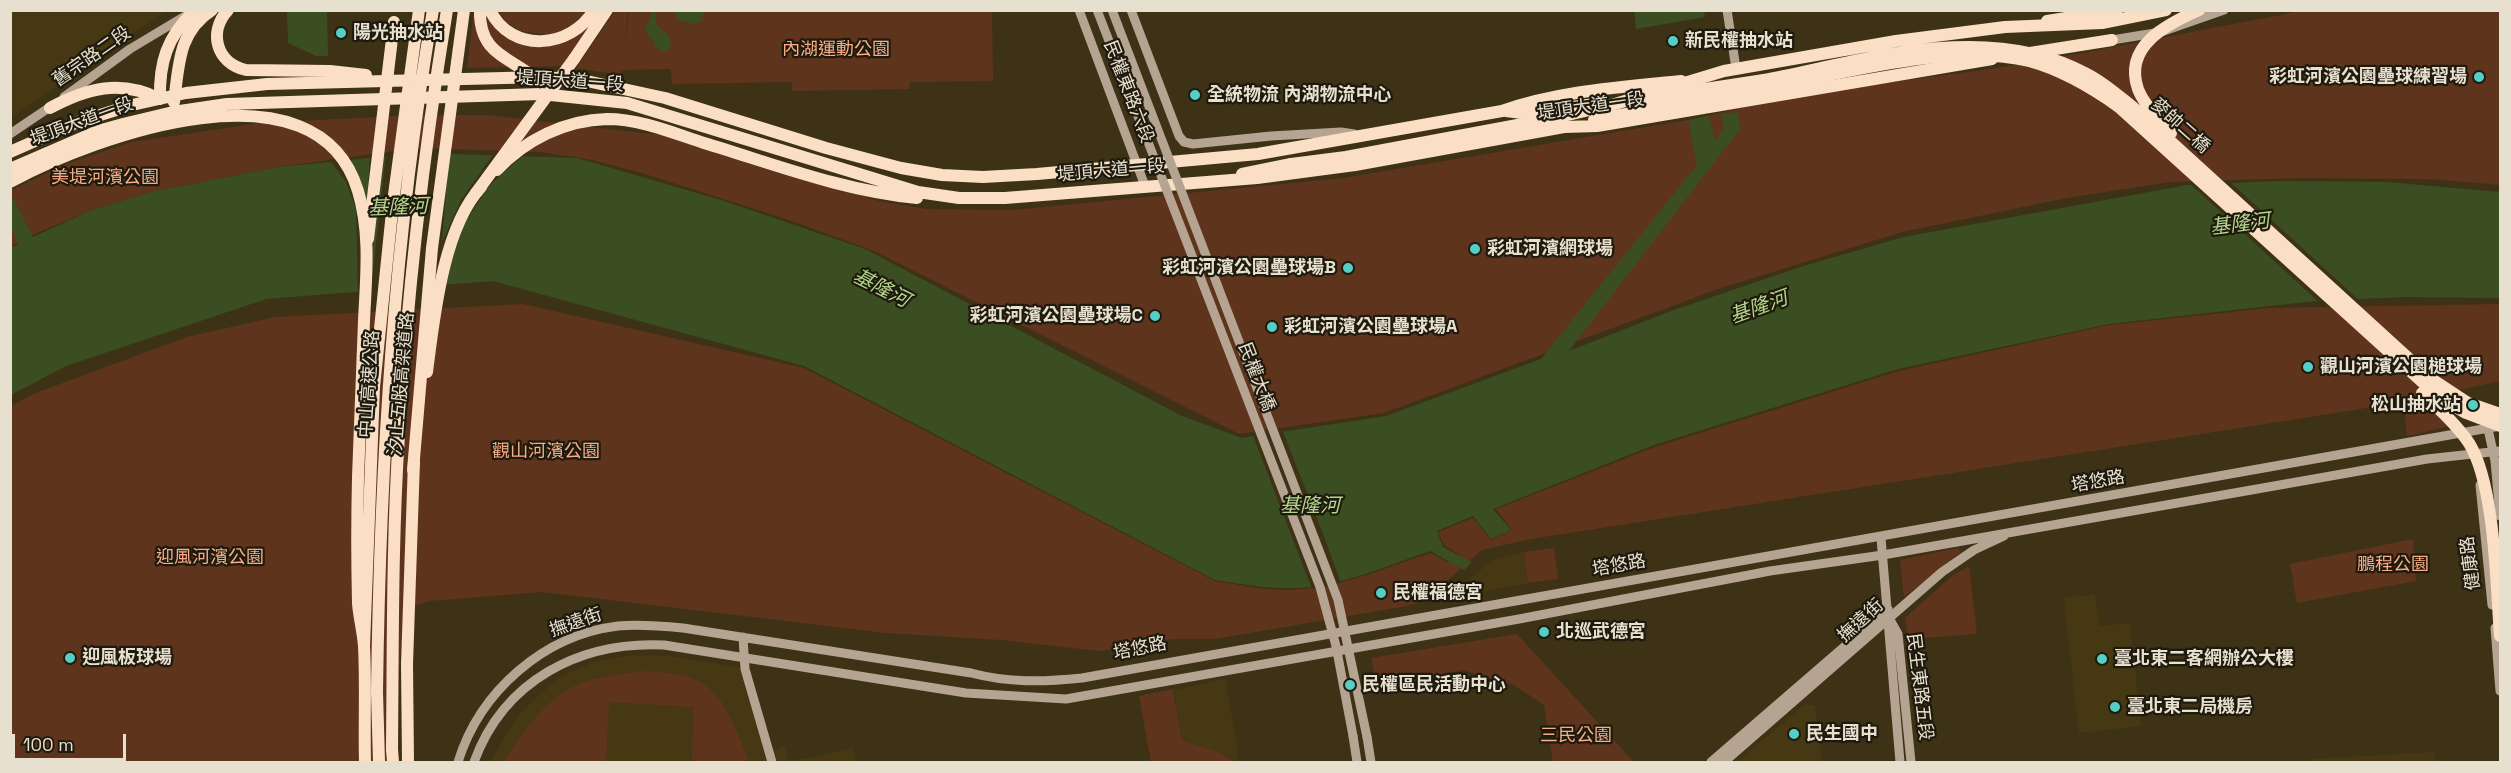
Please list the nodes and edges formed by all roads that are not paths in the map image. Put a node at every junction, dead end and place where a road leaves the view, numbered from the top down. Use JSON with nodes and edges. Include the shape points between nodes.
{"nodes":[{"id":1,"x":212,"y":10,"type":"edge"},
{"id":2,"x":228,"y":10,"type":"edge"},
{"id":3,"x":419,"y":10,"type":"edge"},
{"id":4,"x":433,"y":10,"type":"edge"},
{"id":5,"x":447,"y":10,"type":"edge"},
{"id":6,"x":465,"y":10,"type":"edge"},
{"id":7,"x":480,"y":10,"type":"edge"},
{"id":8,"x":489,"y":10,"type":"edge"},
{"id":9,"x":594,"y":10,"type":"edge"},
{"id":10,"x":607,"y":10,"type":"edge"},
{"id":11,"x":1079,"y":10,"type":"edge"},
{"id":12,"x":1096,"y":10,"type":"edge"},
{"id":13,"x":1112,"y":10,"type":"edge"},
{"id":14,"x":1131,"y":10,"type":"edge"},
{"id":15,"x":1726,"y":10,"type":"edge"},
{"id":16,"x":2126,"y":10,"type":"edge"},
{"id":17,"x":2138,"y":10,"type":"edge"},
{"id":18,"x":2166,"y":10,"type":"edge"},
{"id":19,"x":2224,"y":10,"type":"edge"},
{"id":20,"x":194,"y":11,"type":"edge"},
{"id":21,"x":2113,"y":12,"type":"edge"},
{"id":22,"x":2203,"y":13,"type":"edge"},
{"id":23,"x":395,"y":16,"type":"edge"},
{"id":24,"x":2112,"y":40,"type":"joint"},
{"id":25,"x":1735,"y":62,"type":"dead end"},
{"id":26,"x":535,"y":78,"type":"junction"},
{"id":27,"x":415,"y":80,"type":"junction"},
{"id":28,"x":1764,"y":84,"type":"junction"},
{"id":29,"x":175,"y":95,"type":"junction"},
{"id":30,"x":160,"y":99,"type":"junction"},
{"id":31,"x":50,"y":108,"type":"junction"},
{"id":32,"x":1502,"y":111,"type":"junction"},
{"id":33,"x":173,"y":112,"type":"junction"},
{"id":34,"x":1564,"y":127,"type":"junction"},
{"id":35,"x":10,"y":134,"type":"edge"},
{"id":36,"x":1359,"y":135,"type":"junction"},
{"id":37,"x":10,"y":152,"type":"edge"},
{"id":38,"x":1258,"y":154,"type":"junction"},
{"id":39,"x":2185,"y":154,"type":"junction"},
{"id":40,"x":1290,"y":160,"type":"junction"},
{"id":41,"x":1138,"y":165,"type":"junction"},
{"id":42,"x":10,"y":170,"type":"edge"},
{"id":43,"x":1221,"y":181,"type":"junction"},
{"id":44,"x":10,"y":182,"type":"edge"},
{"id":45,"x":1145,"y":186,"type":"junction"},
{"id":46,"x":476,"y":193,"type":"junction"},
{"id":47,"x":959,"y":198,"type":"junction"},
{"id":48,"x":368,"y":239,"type":"junction"},
{"id":49,"x":2404,"y":368,"type":"junction"},
{"id":50,"x":2500,"y":414,"type":"edge"},
{"id":51,"x":2490,"y":429,"type":"edge"},
{"id":52,"x":2479,"y":451,"type":"junction"},
{"id":53,"x":2497,"y":451,"type":"edge"},
{"id":54,"x":413,"y":470,"type":"junction"},
{"id":55,"x":2498,"y":493,"type":"junction"},
{"id":56,"x":2481,"y":495,"type":"junction"},
{"id":57,"x":2500,"y":516,"type":"edge"},
{"id":58,"x":2036,"y":527,"type":"junction"},
{"id":59,"x":1881,"y":538,"type":"junction"},
{"id":60,"x":1883,"y":555,"type":"junction"},
{"id":61,"x":1888,"y":613,"type":"junction"},
{"id":62,"x":2500,"y":636,"type":"edge"},
{"id":63,"x":742,"y":637,"type":"junction"},
{"id":64,"x":364,"y":646,"type":"junction"},
{"id":65,"x":743,"y":656,"type":"junction"},
{"id":66,"x":2500,"y":690,"type":"edge"},
{"id":67,"x":772,"y":761,"type":"edge"},
{"id":68,"x":365,"y":762,"type":"edge"},
{"id":69,"x":379,"y":762,"type":"edge"},
{"id":70,"x":393,"y":762,"type":"edge"},
{"id":71,"x":408,"y":762,"type":"edge"},
{"id":72,"x":458,"y":762,"type":"edge"},
{"id":73,"x":474,"y":762,"type":"edge"},
{"id":74,"x":1357,"y":762,"type":"edge"},
{"id":75,"x":1371,"y":762,"type":"edge"},
{"id":76,"x":1711,"y":762,"type":"edge"},
{"id":77,"x":1724,"y":762,"type":"edge"},
{"id":78,"x":1900,"y":762,"type":"edge"},
{"id":79,"x":1911,"y":762,"type":"edge"}],
"edges":[{"from":1,"to":29,"type":"highway","via":[[192,27],[184,40]]},
{"from":2,"to":27,"type":"highway","via":[[217,28],[217,46],[226,60],[239,68],[330,71]]},
{"from":3,"to":64,"type":"highway","name":"汐止五股高架道路","bridge":true,"via":[[393,202],[374,387]]},
{"from":4,"to":69,"type":"highway","name":"中山高速公路","bridge":true,"via":[[402,236],[385,422],[379,557]]},
{"from":5,"to":70,"type":"highway","name":"中山高速公路","bridge":true,"via":[[422,181],[399,435]]},
{"from":6,"to":54,"type":"highway","name":"汐止五股高架道路","bridge":true,"via":[[432,248]]},
{"from":7,"to":26,"type":"highway","via":[[482,28],[491,48]]},
{"from":8,"to":9,"type":"highway","via":[[511,35],[540,42],[568,36]]},
{"from":10,"to":46,"type":"highway","bridge":true},
{"from":11,"to":41,"type":"main road","name":"民權東路六段"},
{"from":12,"to":74,"type":"main road","name":"民權大橋","bridge":true,"via":[[1320,588],[1338,656]]},
{"from":13,"to":75,"type":"main road","name":"民權大橋","bridge":true,"via":[[1338,600]]},
{"from":14,"to":36,"type":"main road","name":"民權東路六段","via":[[1184,142],[1341,132]]},
{"from":15,"to":25,"type":"main road"},
{"from":16,"to":21,"type":"main road","name":"堤頂大道一段"},
{"from":17,"to":40,"type":"highway","via":[[2011,20],[1722,65],[1583,106]]},
{"from":18,"to":40,"type":"highway","bridge":true,"via":[[2102,23],[2006,27],[1839,51],[1724,71],[1564,117],[1346,157]]},
{"from":19,"to":22,"type":"main road","name":"堤頂大道一段"},
{"from":20,"to":30,"type":"highway","via":[[174,33],[163,57]]},
{"from":20,"to":31,"type":"main road","name":"舊宗路二段","via":[[129,50]]},
{"from":21,"to":32,"type":"highway","name":"堤頂大道一段","via":[[1683,81],[1614,87]]},
{"from":22,"to":24,"type":"main road","name":"堤頂大道一段","via":[[2161,32]]},
{"from":22,"to":39,"type":"highway","bridge":true,"via":[[2163,27],[2150,37],[2140,52],[2136,69],[2144,100]]},
{"from":23,"to":48,"type":"highway","bridge":true},
{"from":24,"to":34,"type":"highway","name":"堤頂大道一段","via":[[1596,126]]},
{"from":26,"to":27,"type":"highway","name":"堤頂大道一段"},
{"from":26,"to":41,"type":"highway","name":"堤頂大道一段","via":[[618,86],[826,148],[942,175],[1038,174]]},
{"from":27,"to":29,"type":"highway","name":"堤頂大道一段","via":[[267,84]]},
{"from":28,"to":32,"type":"highway","via":[[1522,113]]},
{"from":28,"to":34,"type":"highway"},
{"from":28,"to":39,"type":"highway","name":"麥帥二橋","bridge":true,"via":[[1906,53],[1992,46],[2024,51],[2087,74],[2110,88]]},
{"from":28,"to":49,"type":"highway","name":"麥帥二橋","bridge":true,"via":[[1970,56],[2029,61],[2065,74],[2119,107]]},
{"from":29,"to":30,"type":"highway","name":"堤頂大道一段"},
{"from":29,"to":33,"type":"highway"},
{"from":30,"to":31,"type":"highway","via":[[141,89],[96,89]]},
{"from":30,"to":37,"type":"highway","name":"堤頂大道一段","via":[[78,122]]},
{"from":31,"to":35,"type":"main road","name":"舊宗路二段"},
{"from":32,"to":36,"type":"highway","name":"堤頂大道一段"},
{"from":33,"to":42,"type":"highway","name":"堤頂大道一段","via":[[98,131]]},
{"from":33,"to":47,"type":"highway","name":"堤頂大道一段","via":[[267,101],[541,94],[587,98],[627,103],[918,192]]},
{"from":34,"to":43,"type":"highway","name":"堤頂大道一段","via":[[1355,165]]},
{"from":36,"to":38,"type":"highway","name":"堤頂大道一段"},
{"from":38,"to":40,"type":"highway"},
{"from":38,"to":41,"type":"highway","name":"堤頂大道一段"},
{"from":39,"to":50,"type":"highway","name":"麥帥二橋","bridge":true,"via":[[2430,378],[2468,403]]},
{"from":40,"to":43,"type":"highway"},
{"from":41,"to":45,"type":"main road","name":"民權東路六段"},
{"from":43,"to":45,"type":"highway","name":"堤頂大道一段"},
{"from":44,"to":48,"type":"highway","via":[[113,140],[186,122],[249,115],[283,119],[321,138],[346,165],[359,194]]},
{"from":45,"to":47,"type":"highway","name":"堤頂大道一段"},
{"from":46,"to":47,"type":"highway","bridge":true,"via":[[522,147],[543,135],[566,126],[606,119],[653,127],[868,191]]},
{"from":46,"to":54,"type":"highway","bridge":true,"via":[[454,237],[442,277]]},
{"from":48,"to":64,"type":"highway","bridge":true,"via":[[358,479],[358,605]]},
{"from":49,"to":51,"type":"highway","name":"麥帥二橋","bridge":true,"via":[[2439,397]]},
{"from":49,"to":62,"type":"highway","bridge":true,"via":[[2415,385],[2453,423],[2478,461],[2488,507]]},
{"from":51,"to":52,"type":"main road","name":"健康路"},
{"from":51,"to":53,"type":"main road"},
{"from":51,"to":59,"type":"main road","name":"塔悠路"},
{"from":52,"to":53,"type":"main road","name":"塔悠路"},
{"from":52,"to":56,"type":"main road","name":"健康路"},
{"from":52,"to":58,"type":"main road","name":"塔悠路"},
{"from":53,"to":55,"type":"main road"},
{"from":54,"to":71,"type":"highway","name":"汐止五股高架道路"},
{"from":55,"to":56,"type":"main road"},
{"from":55,"to":57,"type":"main road"},
{"from":56,"to":66,"type":"main road","name":"健康路"},
{"from":58,"to":60,"type":"main road","name":"塔悠路"},
{"from":58,"to":61,"type":"main road","name":"撫遠街","via":[[1974,550]]},
{"from":59,"to":60,"type":"main road","name":"民生東路五段"},
{"from":59,"to":63,"type":"main road","name":"塔悠路","via":[[1082,678],[1032,683]]},
{"from":60,"to":61,"type":"main road","name":"民生東路五段"},
{"from":60,"to":65,"type":"main road","name":"塔悠路","via":[[1770,571],[1066,699],[966,693]]},
{"from":61,"to":76,"type":"main road","name":"撫遠街"},
{"from":61,"to":77,"type":"main road","name":"撫遠街"},
{"from":61,"to":78,"type":"main road","name":"民生東路五段"},
{"from":61,"to":79,"type":"main road","name":"民生東路五段","via":[[1898,634]]},
{"from":63,"to":65,"type":"main road"},
{"from":63,"to":72,"type":"main road","name":"撫遠街","via":[[654,625],[618,626],[562,643],[519,670],[495,694],[470,732]]},
{"from":64,"to":68,"type":"highway","name":"汐止五股高架道路"},
{"from":65,"to":67,"type":"main road"},
{"from":65,"to":73,"type":"main road","name":"撫遠街","via":[[642,644],[576,657],[548,672],[516,697],[493,726]]}]}
